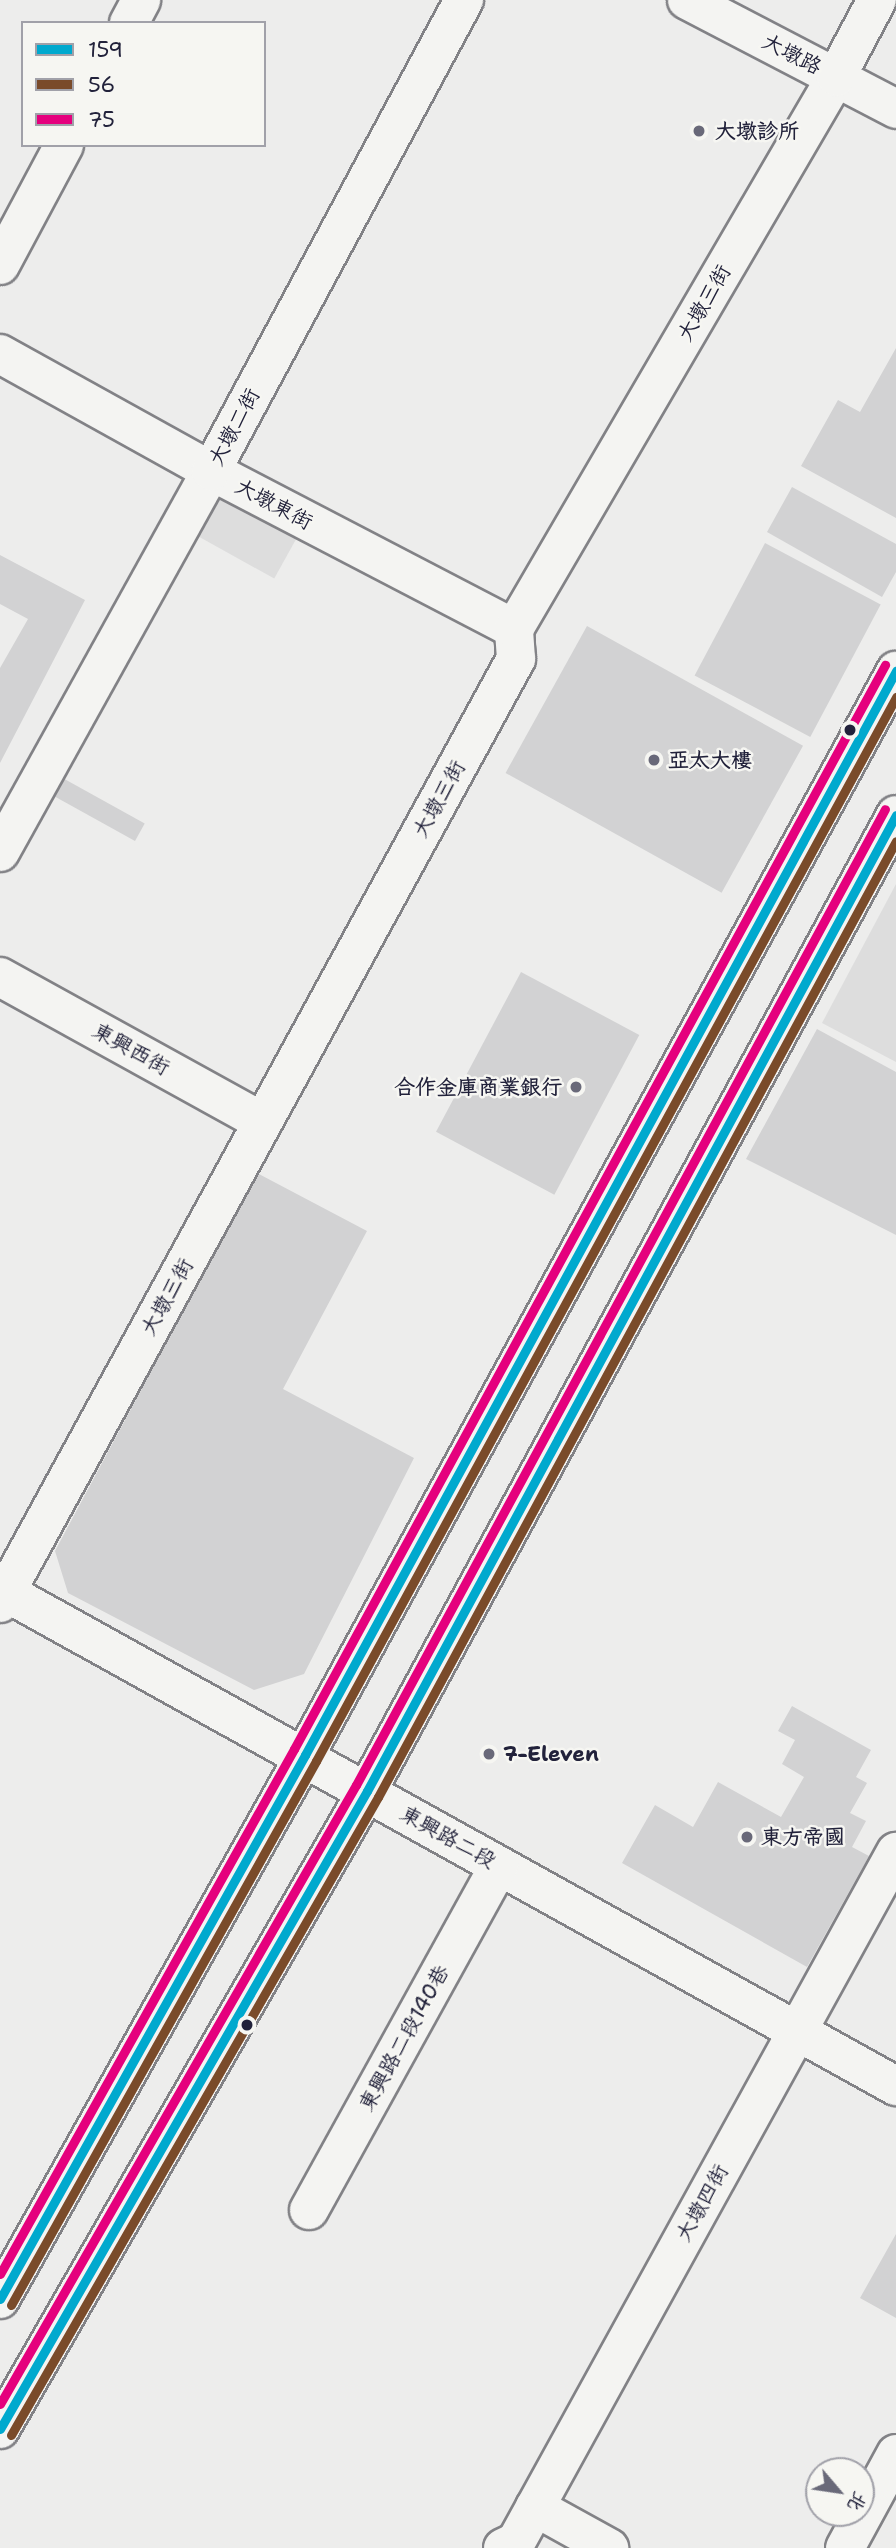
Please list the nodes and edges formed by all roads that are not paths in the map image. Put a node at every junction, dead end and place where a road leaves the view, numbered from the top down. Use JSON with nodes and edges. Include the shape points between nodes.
{"nodes":[{"id":1,"x":141,"y":0,"type":"edge"},
{"id":2,"x":464,"y":0,"type":"edge"},
{"id":3,"x":687,"y":0,"type":"edge"},
{"id":4,"x":877,"y":0,"type":"edge"},
{"id":5,"x":130,"y":21,"type":"edge"},
{"id":6,"x":836,"y":77,"type":"junction"},
{"id":7,"x":896,"y":109,"type":"edge"},
{"id":8,"x":63,"y":147,"type":"edge"},
{"id":9,"x":0,"y":265,"type":"edge"},
{"id":10,"x":0,"y":354,"type":"edge"},
{"id":11,"x":211,"y":471,"type":"junction"},
{"id":12,"x":514,"y":629,"type":"junction"},
{"id":13,"x":896,"y":671,"type":"edge"},
{"id":14,"x":896,"y":816,"type":"edge"},
{"id":15,"x":0,"y":852,"type":"edge"},
{"id":16,"x":0,"y":977,"type":"edge"},
{"id":17,"x":263,"y":1122,"type":"junction"},
{"id":18,"x":2,"y":1594,"type":"edge"},
{"id":19,"x":305,"y":1755,"type":"junction"},
{"id":20,"x":367,"y":1791,"type":"junction"},
{"id":21,"x":896,"y":1852,"type":"edge"},
{"id":22,"x":499,"y":1866,"type":"junction"},
{"id":23,"x":797,"y":2031,"type":"junction"},
{"id":24,"x":896,"y":2086,"type":"edge"},
{"id":25,"x":309,"y":2210,"type":"dead end"},
{"id":26,"x":0,"y":2299,"type":"edge"},
{"id":27,"x":0,"y":2429,"type":"edge"},
{"id":28,"x":896,"y":2454,"type":"edge"},
{"id":29,"x":535,"y":2507,"type":"junction"},
{"id":30,"x":503,"y":2548,"type":"edge"},
{"id":31,"x":609,"y":2548,"type":"edge"},
{"id":32,"x":845,"y":2548,"type":"edge"}],
"edges":[{"from":1,"to":5,"type":"street"},
{"from":2,"to":11,"type":"street","name":"大墩二街"},
{"from":3,"to":6,"type":"street","name":"大墩路"},
{"from":4,"to":6,"type":"street","name":"大墩三街"},
{"from":6,"to":7,"type":"street","name":"大墩路"},
{"from":6,"to":12,"type":"street","name":"大墩三街"},
{"from":8,"to":9,"type":"street"},
{"from":10,"to":11,"type":"street","name":"大墩東街"},
{"from":11,"to":12,"type":"street","name":"大墩東街"},
{"from":11,"to":15,"type":"street","name":"大墩二街"},
{"from":12,"to":17,"type":"street","name":"大墩三街","via":[[516,659]]},
{"from":13,"to":19,"type":"street"},
{"from":14,"to":20,"type":"street"},
{"from":16,"to":17,"type":"street","name":"東興西街"},
{"from":17,"to":18,"type":"street","name":"大墩三街"},
{"from":18,"to":19,"type":"street","name":"東興路二段"},
{"from":19,"to":20,"type":"street","name":"東興路二段"},
{"from":19,"to":26,"type":"street"},
{"from":20,"to":22,"type":"street","name":"東興路二段"},
{"from":20,"to":27,"type":"street"},
{"from":21,"to":23,"type":"street","name":"大墩四街"},
{"from":22,"to":23,"type":"street","name":"東興路二段"},
{"from":22,"to":25,"type":"street","name":"東興路二段140巷"},
{"from":23,"to":24,"type":"street","name":"東興路二段"},
{"from":23,"to":29,"type":"street","name":"大墩四街"},
{"from":28,"to":32,"type":"street"},
{"from":29,"to":30,"type":"street","name":"大墩四街","via":[[516,2542]]},
{"from":29,"to":31,"type":"street"}]}
